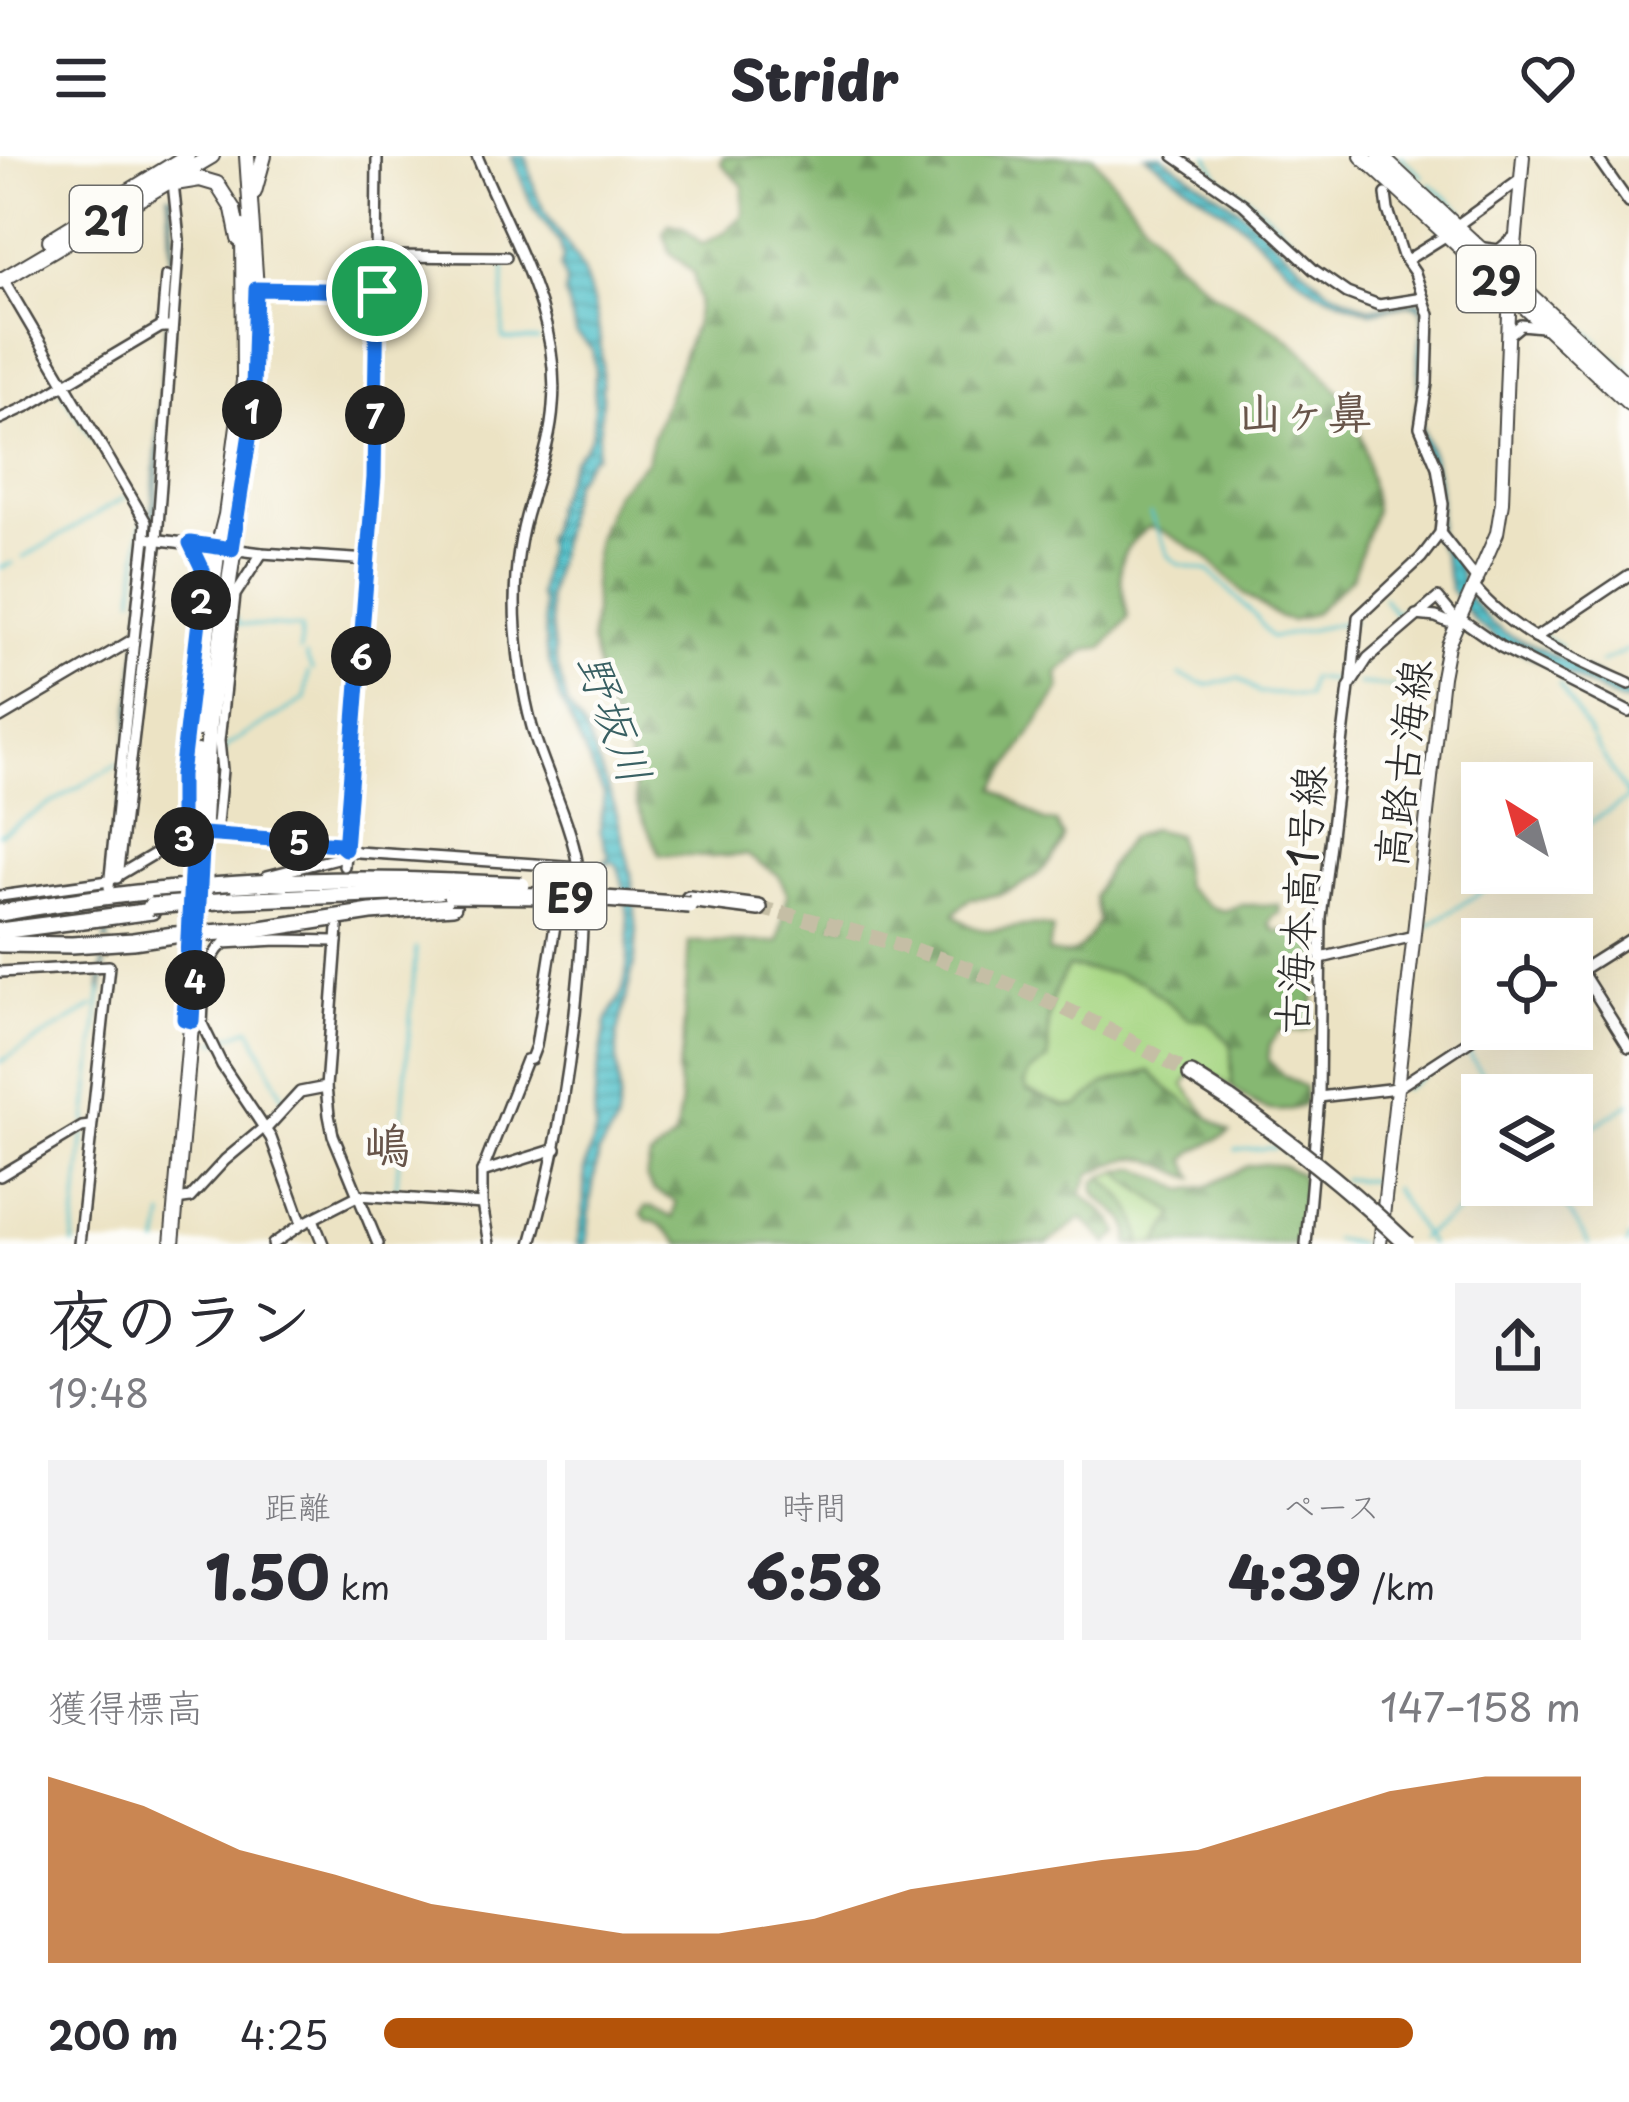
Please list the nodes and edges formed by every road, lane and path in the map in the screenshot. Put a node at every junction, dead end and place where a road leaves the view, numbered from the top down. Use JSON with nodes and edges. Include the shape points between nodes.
{"nodes":[{"id":1,"x":212,"y":156,"type":"edge"},
{"id":2,"x":237,"y":156,"type":"edge"},
{"id":3,"x":247,"y":156,"type":"edge"},
{"id":4,"x":264,"y":156,"type":"edge"},
{"id":5,"x":377,"y":156,"type":"edge"},
{"id":6,"x":477,"y":156,"type":"edge"},
{"id":7,"x":1174,"y":156,"type":"edge"},
{"id":8,"x":1362,"y":156,"type":"edge"},
{"id":9,"x":1380,"y":156,"type":"edge"},
{"id":10,"x":1522,"y":156,"type":"edge"},
{"id":11,"x":1600,"y":157,"type":"edge"},
{"id":12,"x":177,"y":159,"type":"edge"},
{"id":13,"x":1520,"y":180,"type":"junction"},
{"id":14,"x":168,"y":184,"type":"junction"},
{"id":15,"x":1385,"y":194,"type":"dead end"},
{"id":16,"x":1629,"y":203,"type":"edge"},
{"id":17,"x":251,"y":207,"type":"junction"},
{"id":18,"x":1451,"y":231,"type":"junction"},
{"id":19,"x":1517,"y":233,"type":"junction"},
{"id":20,"x":1479,"y":247,"type":"junction"},
{"id":21,"x":377,"y":256,"type":"junction"},
{"id":22,"x":506,"y":257,"type":"dead end"},
{"id":23,"x":1406,"y":260,"type":"junction"},
{"id":24,"x":244,"y":262,"type":"junction"},
{"id":25,"x":166,"y":276,"type":"dead end"},
{"id":26,"x":1,"y":277,"type":"edge"},
{"id":27,"x":1512,"y":286,"type":"junction"},
{"id":28,"x":256,"y":289,"type":"junction"},
{"id":29,"x":377,"y":291,"type":"junction"},
{"id":30,"x":1423,"y":298,"type":"junction"},
{"id":31,"x":167,"y":327,"type":"junction"},
{"id":32,"x":1552,"y":332,"type":"junction"},
{"id":33,"x":1509,"y":335,"type":"junction"},
{"id":34,"x":64,"y":384,"type":"junction"},
{"id":35,"x":1629,"y":387,"type":"edge"},
{"id":36,"x":1629,"y":403,"type":"edge"},
{"id":37,"x":0,"y":418,"type":"edge"},
{"id":38,"x":1440,"y":533,"type":"junction"},
{"id":39,"x":151,"y":539,"type":"junction"},
{"id":40,"x":190,"y":543,"type":"junction"},
{"id":41,"x":225,"y":548,"type":"junction"},
{"id":42,"x":262,"y":553,"type":"junction"},
{"id":43,"x":369,"y":560,"type":"junction"},
{"id":44,"x":1629,"y":574,"type":"edge"},
{"id":45,"x":1475,"y":587,"type":"junction"},
{"id":46,"x":1416,"y":615,"type":"junction"},
{"id":47,"x":1461,"y":618,"type":"junction"},
{"id":48,"x":1535,"y":638,"type":"junction"},
{"id":49,"x":134,"y":639,"type":"junction"},
{"id":50,"x":1352,"y":681,"type":"junction"},
{"id":51,"x":1629,"y":684,"type":"edge"},
{"id":52,"x":1629,"y":712,"type":"edge"},
{"id":53,"x":0,"y":718,"type":"edge"},
{"id":54,"x":220,"y":835,"type":"junction"},
{"id":55,"x":192,"y":836,"type":"junction"},
{"id":56,"x":344,"y":857,"type":"junction"},
{"id":57,"x":558,"y":868,"type":"junction"},
{"id":58,"x":579,"y":868,"type":"junction"},
{"id":59,"x":112,"y":882,"type":"junction"},
{"id":60,"x":559,"y":883,"type":"dead end"},
{"id":61,"x":195,"y":886,"type":"junction"},
{"id":62,"x":452,"y":893,"type":"junction"},
{"id":63,"x":0,"y":896,"type":"edge"},
{"id":64,"x":232,"y":896,"type":"junction"},
{"id":65,"x":558,"y":906,"type":"dead end"},
{"id":66,"x":759,"y":912,"type":"tunnel mouth"},
{"id":67,"x":0,"y":913,"type":"edge"},
{"id":68,"x":0,"y":928,"type":"edge"},
{"id":69,"x":194,"y":933,"type":"junction"},
{"id":70,"x":1414,"y":936,"type":"junction"},
{"id":71,"x":1629,"y":940,"type":"edge"},
{"id":72,"x":0,"y":944,"type":"edge"},
{"id":73,"x":103,"y":954,"type":"tunnel mouth"},
{"id":74,"x":1321,"y":958,"type":"junction"},
{"id":75,"x":1593,"y":962,"type":"edge"},
{"id":76,"x":105,"y":967,"type":"junction"},
{"id":77,"x":0,"y":972,"type":"edge"},
{"id":78,"x":1593,"y":997,"type":"edge"},
{"id":79,"x":193,"y":1021,"type":"junction"},
{"id":80,"x":1461,"y":1046,"type":"edge"},
{"id":81,"x":1629,"y":1047,"type":"edge"},
{"id":82,"x":1190,"y":1078,"type":"tunnel mouth"},
{"id":83,"x":326,"y":1087,"type":"junction"},
{"id":84,"x":1397,"y":1088,"type":"junction"},
{"id":85,"x":1318,"y":1097,"type":"junction"},
{"id":86,"x":1229,"y":1102,"type":"junction"},
{"id":87,"x":90,"y":1126,"type":"junction"},
{"id":88,"x":266,"y":1130,"type":"junction"},
{"id":89,"x":556,"y":1149,"type":"junction"},
{"id":90,"x":482,"y":1172,"type":"junction"},
{"id":91,"x":0,"y":1176,"type":"edge"},
{"id":92,"x":358,"y":1195,"type":"junction"},
{"id":93,"x":176,"y":1200,"type":"junction"},
{"id":94,"x":482,"y":1204,"type":"junction"},
{"id":95,"x":1383,"y":1211,"type":"junction"},
{"id":96,"x":308,"y":1221,"type":"junction"},
{"id":97,"x":79,"y":1244,"type":"edge"},
{"id":98,"x":172,"y":1244,"type":"edge"},
{"id":99,"x":274,"y":1244,"type":"edge"},
{"id":100,"x":323,"y":1244,"type":"edge"},
{"id":101,"x":378,"y":1244,"type":"edge"},
{"id":102,"x":489,"y":1244,"type":"edge"},
{"id":103,"x":531,"y":1244,"type":"edge"},
{"id":104,"x":1306,"y":1244,"type":"edge"},
{"id":105,"x":1380,"y":1244,"type":"edge"},
{"id":106,"x":1398,"y":1244,"type":"edge"},
{"id":107,"x":1407,"y":1244,"type":"edge"},
{"id":108,"x":1417,"y":1244,"type":"edge"}],
"edges":[{"from":1,"to":14,"type":"main road","number":"21"},
{"from":2,"to":24,"type":"main road"},
{"from":3,"to":17,"type":"main road"},
{"from":4,"to":17,"type":"main road"},
{"from":5,"to":21,"type":"street"},
{"from":6,"to":58,"type":"street","via":[[521,250],[551,350],[554,404],[514,599],[526,705]]},
{"from":7,"to":30,"type":"street","via":[[1244,204],[1346,293],[1373,304]]},
{"from":8,"to":18,"type":"main road","number":"29"},
{"from":9,"to":18,"type":"main road","number":"29"},
{"from":10,"to":13,"type":"main road","name":"高路古海線"},
{"from":11,"to":16,"type":"street"},
{"from":12,"to":26,"type":"main road","number":"21"},
{"from":13,"to":18,"type":"street"},
{"from":13,"to":19,"type":"main road","name":"高路古海線"},
{"from":14,"to":24,"type":"main road","via":[[207,179],[222,188]]},
{"from":14,"to":26,"type":"main road","number":"21"},
{"from":14,"to":31,"type":"street","via":[[179,239]]},
{"from":15,"to":23,"type":"street"},
{"from":17,"to":28,"type":"main road"},
{"from":18,"to":20,"type":"main road","number":"29"},
{"from":18,"to":23,"type":"street"},
{"from":18,"to":27,"type":"main road","number":"29"},
{"from":19,"to":20,"type":"street","via":[[1499,250]]},
{"from":19,"to":27,"type":"main road","name":"高路古海線"},
{"from":20,"to":27,"type":"main road","number":"29"},
{"from":21,"to":22,"type":"street"},
{"from":21,"to":29,"type":"street"},
{"from":23,"to":30,"type":"street"},
{"from":24,"to":41,"type":"main road","via":[[244,381]]},
{"from":25,"to":31,"type":"street"},
{"from":26,"to":34,"type":"street"},
{"from":27,"to":32,"type":"main road","number":"29"},
{"from":27,"to":33,"type":"main road","name":"高路古海線"},
{"from":27,"to":35,"type":"main road","number":"29"},
{"from":28,"to":29,"type":"street"},
{"from":28,"to":41,"type":"main road","via":[[252,420]]},
{"from":29,"to":43,"type":"street"},
{"from":30,"to":38,"type":"street","via":[[1430,332],[1420,427],[1440,476]]},
{"from":31,"to":34,"type":"street"},
{"from":31,"to":39,"type":"street"},
{"from":32,"to":33,"type":"street","via":[[1528,324]]},
{"from":32,"to":36,"type":"main road","number":"29"},
{"from":33,"to":45,"type":"main road","name":"高路古海線","via":[[1502,502]]},
{"from":34,"to":37,"type":"street"},
{"from":34,"to":39,"type":"street"},
{"from":38,"to":45,"type":"street"},
{"from":38,"to":50,"type":"street","name":"古海本高1号線","via":[[1358,616]]},
{"from":39,"to":40,"type":"street"},
{"from":39,"to":49,"type":"street"},
{"from":39,"to":59,"type":"street"},
{"from":40,"to":41,"type":"street"},
{"from":40,"to":55,"type":"street","via":[[204,578],[181,775]]},
{"from":41,"to":42,"type":"street"},
{"from":41,"to":55,"type":"main road","via":[[204,660]]},
{"from":42,"to":43,"type":"street"},
{"from":42,"to":54,"type":"street","via":[[235,596],[221,706]]},
{"from":43,"to":56,"type":"street"},
{"from":44,"to":48,"type":"street"},
{"from":45,"to":47,"type":"main road","name":"高路古海線"},
{"from":45,"to":48,"type":"street"},
{"from":46,"to":47,"type":"street"},
{"from":46,"to":47,"type":"street","via":[[1438,598]]},
{"from":46,"to":50,"type":"street"},
{"from":47,"to":52,"type":"street"},
{"from":47,"to":70,"type":"main road","name":"高路古海線","via":[[1442,677]]},
{"from":48,"to":51,"type":"street"},
{"from":49,"to":53,"type":"street"},
{"from":49,"to":59,"type":"street"},
{"from":50,"to":74,"type":"street","name":"古海本高1号線"},
{"from":54,"to":55,"type":"street"},
{"from":54,"to":56,"type":"street","via":[[339,844]]},
{"from":55,"to":59,"type":"street"},
{"from":55,"to":61,"type":"main road"},
{"from":56,"to":57,"type":"street"},
{"from":56,"to":64,"type":"street"},
{"from":57,"to":58,"type":"street"},
{"from":57,"to":60,"type":"street"},
{"from":58,"to":89,"type":"street","via":[[579,979]]},
{"from":59,"to":63,"type":"street"},
{"from":61,"to":64,"type":"highway"},
{"from":61,"to":67,"type":"highway"},
{"from":61,"to":69,"type":"main road"},
{"from":62,"to":64,"type":"highway"},
{"from":62,"to":66,"type":"highway","number":"E9","bridge":true,"via":[[638,898]]},
{"from":62,"to":69,"type":"highway","via":[[255,930]]},
{"from":64,"to":68,"type":"highway","bridge":true},
{"from":65,"to":90,"type":"street","via":[[536,1046]]},
{"from":69,"to":72,"type":"highway"},
{"from":69,"to":79,"type":"main road"},
{"from":70,"to":74,"type":"street"},
{"from":70,"to":84,"type":"main road","name":"高路古海線"},
{"from":71,"to":75,"type":"street"},
{"from":73,"to":76,"type":"street"},
{"from":74,"to":85,"type":"street","name":"古海本高1号線"},
{"from":76,"to":77,"type":"street"},
{"from":76,"to":87,"type":"street"},
{"from":78,"to":81,"type":"street"},
{"from":79,"to":83,"type":"street","via":[[206,968],[224,943],[337,935]]},
{"from":79,"to":88,"type":"street"},
{"from":79,"to":93,"type":"main road"},
{"from":80,"to":84,"type":"street"},
{"from":82,"to":86,"type":"highway"},
{"from":83,"to":88,"type":"street","via":[[300,1092]]},
{"from":83,"to":92,"type":"street","via":[[332,1135]]},
{"from":84,"to":85,"type":"street"},
{"from":84,"to":95,"type":"main road","name":"高路古海線"},
{"from":85,"to":104,"type":"street","name":"古海本高1号線"},
{"from":86,"to":106,"type":"highway","bridge":true},
{"from":86,"to":107,"type":"highway","bridge":true,"via":[[1320,1166]]},
{"from":87,"to":91,"type":"street"},
{"from":87,"to":97,"type":"street"},
{"from":88,"to":93,"type":"street","via":[[190,1198]]},
{"from":88,"to":96,"type":"street"},
{"from":89,"to":90,"type":"street"},
{"from":89,"to":103,"type":"street"},
{"from":90,"to":94,"type":"street"},
{"from":92,"to":94,"type":"street"},
{"from":92,"to":96,"type":"street"},
{"from":92,"to":101,"type":"street"},
{"from":93,"to":98,"type":"main road"},
{"from":94,"to":102,"type":"street"},
{"from":95,"to":105,"type":"main road","name":"高路古海線"},
{"from":95,"to":108,"type":"street"},
{"from":96,"to":99,"type":"street"},
{"from":96,"to":100,"type":"street"}]}
